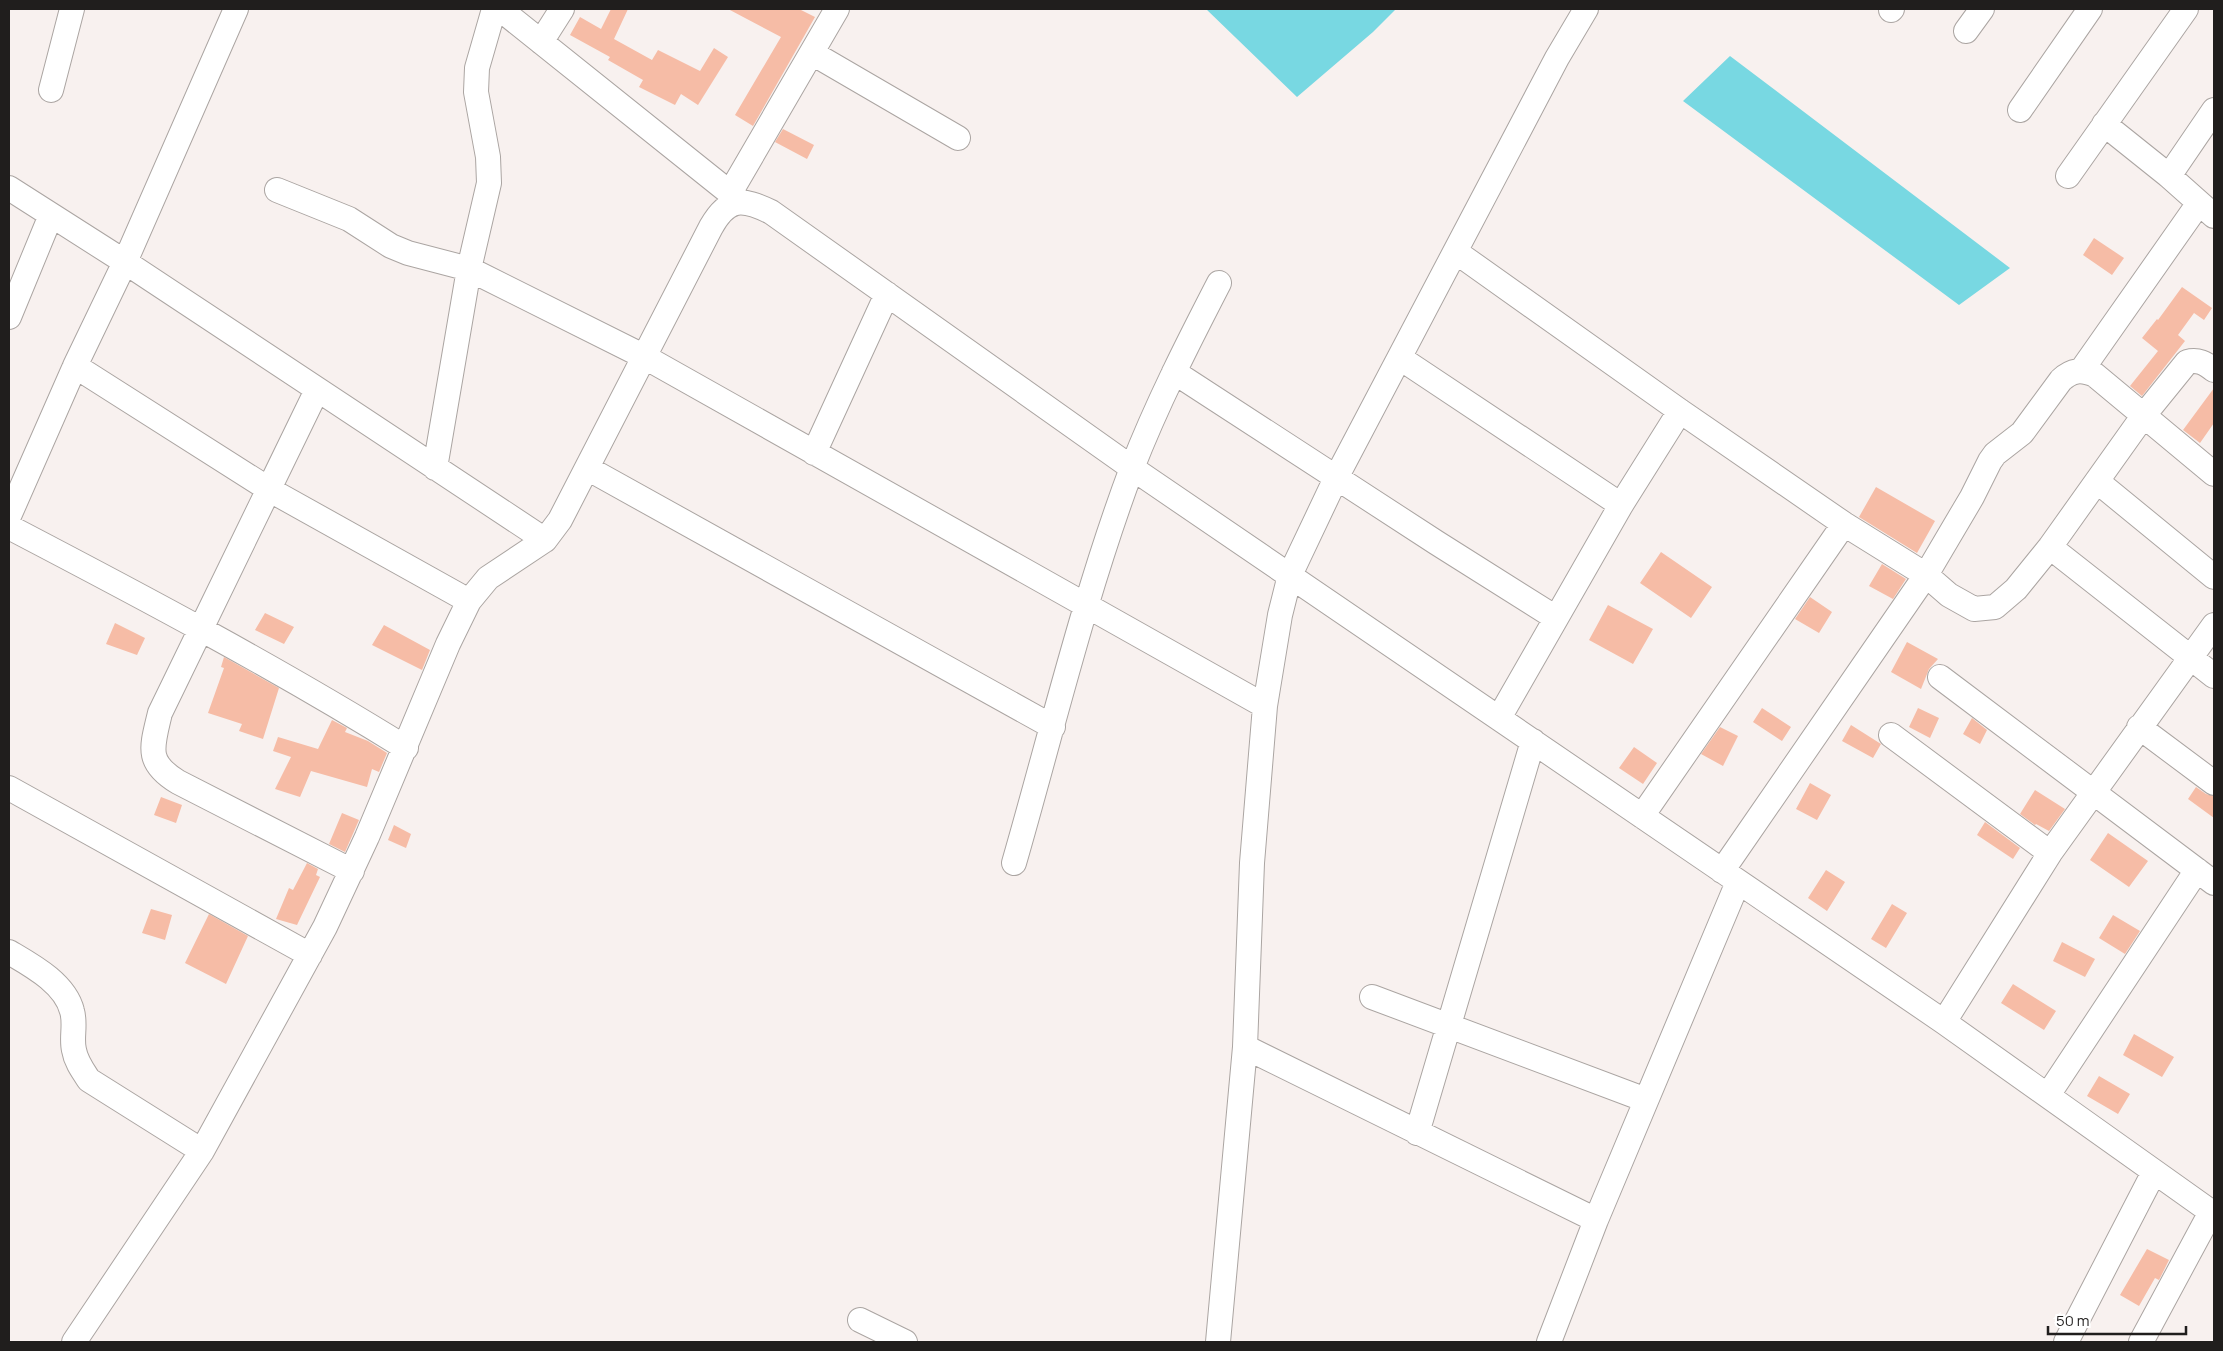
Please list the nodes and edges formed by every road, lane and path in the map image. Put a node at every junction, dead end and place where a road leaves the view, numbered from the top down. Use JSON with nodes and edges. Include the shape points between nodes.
{"nodes":[{"id":1,"x":72,"y":9,"type":"edge"},
{"id":2,"x":236,"y":9,"type":"edge"},
{"id":3,"x":494,"y":9,"type":"edge"},
{"id":4,"x":500,"y":9,"type":"edge"},
{"id":5,"x":562,"y":9,"type":"edge"},
{"id":6,"x":837,"y":9,"type":"edge"},
{"id":7,"x":1586,"y":9,"type":"edge"},
{"id":8,"x":1982,"y":9,"type":"edge"},
{"id":9,"x":2090,"y":9,"type":"edge"},
{"id":10,"x":2186,"y":9,"type":"edge"},
{"id":11,"x":1966,"y":31,"type":"dead end"},
{"id":12,"x":541,"y":42,"type":"junction"},
{"id":13,"x":812,"y":53,"type":"junction"},
{"id":14,"x":51,"y":90,"type":"dead end"},
{"id":15,"x":2020,"y":110,"type":"dead end"},
{"id":16,"x":2214,"y":110,"type":"edge"},
{"id":17,"x":2104,"y":124,"type":"junction"},
{"id":18,"x":958,"y":138,"type":"dead end"},
{"id":19,"x":2068,"y":176,"type":"dead end"},
{"id":20,"x":2169,"y":176,"type":"junction"},
{"id":21,"x":9,"y":188,"type":"edge"},
{"id":22,"x":277,"y":190,"type":"dead end"},
{"id":23,"x":735,"y":197,"type":"junction"},
{"id":24,"x":2207,"y":209,"type":"edge"},
{"id":25,"x":51,"y":215,"type":"junction"},
{"id":26,"x":1456,"y":252,"type":"junction"},
{"id":27,"x":125,"y":262,"type":"junction"},
{"id":28,"x":470,"y":269,"type":"junction"},
{"id":29,"x":1219,"y":282,"type":"dead end"},
{"id":30,"x":887,"y":294,"type":"junction"},
{"id":31,"x":9,"y":317,"type":"edge"},
{"id":32,"x":643,"y":356,"type":"junction"},
{"id":33,"x":1400,"y":358,"type":"junction"},
{"id":34,"x":75,"y":366,"type":"junction"},
{"id":35,"x":2214,"y":370,"type":"edge"},
{"id":36,"x":2081,"y":371,"type":"junction"},
{"id":37,"x":1174,"y":372,"type":"junction"},
{"id":38,"x":317,"y":390,"type":"junction"},
{"id":39,"x":1680,"y":411,"type":"junction"},
{"id":40,"x":2144,"y":415,"type":"junction"},
{"id":41,"x":814,"y":453,"type":"junction"},
{"id":42,"x":435,"y":468,"type":"junction"},
{"id":43,"x":586,"y":468,"type":"junction"},
{"id":44,"x":1132,"y":468,"type":"junction"},
{"id":45,"x":2214,"y":474,"type":"edge"},
{"id":46,"x":1336,"y":478,"type":"junction"},
{"id":47,"x":2098,"y":482,"type":"junction"},
{"id":48,"x":270,"y":490,"type":"junction"},
{"id":49,"x":1621,"y":505,"type":"junction"},
{"id":50,"x":9,"y":516,"type":"edge"},
{"id":51,"x":1844,"y":524,"type":"junction"},
{"id":52,"x":9,"y":527,"type":"edge"},
{"id":53,"x":545,"y":540,"type":"junction"},
{"id":54,"x":2050,"y":547,"type":"junction"},
{"id":55,"x":1290,"y":575,"type":"junction"},
{"id":56,"x":1926,"y":575,"type":"junction"},
{"id":57,"x":2214,"y":577,"type":"edge"},
{"id":58,"x":468,"y":601,"type":"junction"},
{"id":59,"x":1086,"y":606,"type":"junction"},
{"id":60,"x":1556,"y":618,"type":"junction"},
{"id":61,"x":2214,"y":626,"type":"edge"},
{"id":62,"x":200,"y":628,"type":"junction"},
{"id":63,"x":2190,"y":658,"type":"junction"},
{"id":64,"x":2214,"y":676,"type":"edge"},
{"id":65,"x":1940,"y":677,"type":"dead end"},
{"id":66,"x":1264,"y":706,"type":"junction"},
{"id":67,"x":1499,"y":718,"type":"junction"},
{"id":68,"x":2139,"y":727,"type":"junction"},
{"id":69,"x":1053,"y":728,"type":"junction"},
{"id":70,"x":1891,"y":735,"type":"dead end"},
{"id":71,"x":1532,"y":741,"type":"junction"},
{"id":72,"x":406,"y":748,"type":"junction"},
{"id":73,"x":2214,"y":783,"type":"edge"},
{"id":74,"x":9,"y":788,"type":"edge"},
{"id":75,"x":2094,"y":792,"type":"junction"},
{"id":76,"x":1642,"y":816,"type":"junction"},
{"id":77,"x":2050,"y":854,"type":"junction"},
{"id":78,"x":1014,"y":863,"type":"dead end"},
{"id":79,"x":352,"y":871,"type":"junction"},
{"id":80,"x":1730,"y":877,"type":"junction"},
{"id":81,"x":2206,"y":877,"type":"edge"},
{"id":82,"x":9,"y":952,"type":"edge"},
{"id":83,"x":310,"y":955,"type":"junction"},
{"id":84,"x":1372,"y":997,"type":"dead end"},
{"id":85,"x":1944,"y":1022,"type":"junction"},
{"id":86,"x":1450,"y":1026,"type":"junction"},
{"id":87,"x":1245,"y":1047,"type":"junction"},
{"id":88,"x":2048,"y":1095,"type":"junction"},
{"id":89,"x":1646,"y":1100,"type":"junction"},
{"id":90,"x":1417,"y":1133,"type":"junction"},
{"id":91,"x":202,"y":1151,"type":"junction"},
{"id":92,"x":2154,"y":1172,"type":"junction"},
{"id":93,"x":2213,"y":1213,"type":"edge"},
{"id":94,"x":1596,"y":1220,"type":"junction"},
{"id":95,"x":860,"y":1320,"type":"dead end"},
{"id":96,"x":74,"y":1342,"type":"edge"},
{"id":97,"x":905,"y":1342,"type":"edge"},
{"id":98,"x":1218,"y":1342,"type":"edge"},
{"id":99,"x":1549,"y":1342,"type":"edge"},
{"id":100,"x":2066,"y":1342,"type":"edge"},
{"id":101,"x":2141,"y":1342,"type":"edge"}],
"edges":[{"from":1,"to":14,"type":"street"},
{"from":2,"to":27,"type":"street"},
{"from":3,"to":28,"type":"street","via":[[477,68],[476,92],[488,157],[489,183]]},
{"from":4,"to":12,"type":"street"},
{"from":5,"to":12,"type":"street"},
{"from":6,"to":13,"type":"street"},
{"from":7,"to":26,"type":"street"},
{"from":8,"to":11,"type":"street"},
{"from":9,"to":15,"type":"street"},
{"from":10,"to":17,"type":"street"},
{"from":12,"to":23,"type":"street"},
{"from":13,"to":18,"type":"street"},
{"from":13,"to":23,"type":"street"},
{"from":16,"to":20,"type":"street"},
{"from":17,"to":19,"type":"street"},
{"from":17,"to":20,"type":"street"},
{"from":20,"to":24,"type":"street"},
{"from":21,"to":25,"type":"street"},
{"from":22,"to":28,"type":"street","via":[[349,219],[408,253]]},
{"from":23,"to":30,"type":"street","via":[[771,212]]},
{"from":23,"to":32,"type":"street","via":[[719,213]]},
{"from":24,"to":36,"type":"street"},
{"from":25,"to":27,"type":"street"},
{"from":25,"to":31,"type":"street"},
{"from":26,"to":33,"type":"street"},
{"from":26,"to":39,"type":"street"},
{"from":27,"to":34,"type":"street"},
{"from":27,"to":38,"type":"street"},
{"from":28,"to":32,"type":"street"},
{"from":28,"to":42,"type":"street"},
{"from":29,"to":37,"type":"street"},
{"from":30,"to":41,"type":"street"},
{"from":30,"to":44,"type":"street"},
{"from":32,"to":41,"type":"street"},
{"from":32,"to":43,"type":"street"},
{"from":33,"to":46,"type":"street"},
{"from":33,"to":49,"type":"street"},
{"from":34,"to":48,"type":"street"},
{"from":34,"to":50,"type":"street"},
{"from":35,"to":40,"type":"street","via":[[2203,362],[2187,362]]},
{"from":36,"to":40,"type":"street","via":[[2095,376]]},
{"from":36,"to":56,"type":"street","via":[[2068,374],[2061,380],[2022,433],[1995,454]]},
{"from":37,"to":44,"type":"street"},
{"from":37,"to":46,"type":"street"},
{"from":38,"to":42,"type":"street"},
{"from":38,"to":48,"type":"street"},
{"from":39,"to":49,"type":"street"},
{"from":39,"to":51,"type":"street"},
{"from":40,"to":45,"type":"street"},
{"from":40,"to":47,"type":"street"},
{"from":41,"to":59,"type":"street"},
{"from":42,"to":53,"type":"street"},
{"from":43,"to":53,"type":"street","via":[[560,520]]},
{"from":43,"to":69,"type":"street"},
{"from":44,"to":55,"type":"street"},
{"from":44,"to":59,"type":"street"},
{"from":46,"to":55,"type":"street"},
{"from":46,"to":60,"type":"street"},
{"from":47,"to":54,"type":"street"},
{"from":47,"to":57,"type":"street"},
{"from":48,"to":58,"type":"street"},
{"from":48,"to":62,"type":"street"},
{"from":49,"to":60,"type":"street"},
{"from":51,"to":56,"type":"street"},
{"from":51,"to":76,"type":"street"},
{"from":52,"to":62,"type":"street"},
{"from":53,"to":58,"type":"street","via":[[488,578]]},
{"from":54,"to":56,"type":"street","via":[[2007,598],[1995,607],[1974,609],[1963,604]]},
{"from":54,"to":63,"type":"street"},
{"from":55,"to":66,"type":"street"},
{"from":55,"to":67,"type":"street"},
{"from":56,"to":80,"type":"street"},
{"from":58,"to":72,"type":"street"},
{"from":59,"to":66,"type":"street"},
{"from":59,"to":69,"type":"street"},
{"from":60,"to":67,"type":"street"},
{"from":61,"to":63,"type":"street"},
{"from":62,"to":72,"type":"street"},
{"from":62,"to":79,"type":"street","via":[[160,713],[154,761],[163,773],[178,782]]},
{"from":63,"to":64,"type":"street"},
{"from":63,"to":68,"type":"street"},
{"from":65,"to":75,"type":"street"},
{"from":66,"to":87,"type":"street","via":[[1252,863]]},
{"from":67,"to":71,"type":"street"},
{"from":68,"to":73,"type":"street"},
{"from":68,"to":75,"type":"street"},
{"from":69,"to":78,"type":"street"},
{"from":70,"to":77,"type":"street"},
{"from":71,"to":76,"type":"street"},
{"from":71,"to":86,"type":"street"},
{"from":72,"to":79,"type":"street"},
{"from":74,"to":83,"type":"street"},
{"from":75,"to":77,"type":"street"},
{"from":75,"to":81,"type":"street"},
{"from":76,"to":80,"type":"street"},
{"from":77,"to":85,"type":"street"},
{"from":79,"to":83,"type":"street"},
{"from":80,"to":85,"type":"street"},
{"from":80,"to":89,"type":"street"},
{"from":81,"to":88,"type":"street"},
{"from":82,"to":91,"type":"street","via":[[50,980],[65,997],[72,1011],[74,1050],[79,1066],[90,1080]]},
{"from":83,"to":91,"type":"street"},
{"from":84,"to":86,"type":"street"},
{"from":85,"to":88,"type":"street"},
{"from":86,"to":89,"type":"street"},
{"from":86,"to":90,"type":"street"},
{"from":87,"to":90,"type":"street"},
{"from":87,"to":98,"type":"street"},
{"from":88,"to":92,"type":"street"},
{"from":89,"to":94,"type":"street"},
{"from":90,"to":94,"type":"street"},
{"from":91,"to":96,"type":"street"},
{"from":92,"to":93,"type":"street"},
{"from":92,"to":100,"type":"street"},
{"from":93,"to":101,"type":"street"},
{"from":94,"to":99,"type":"street"},
{"from":95,"to":97,"type":"street"}]}
